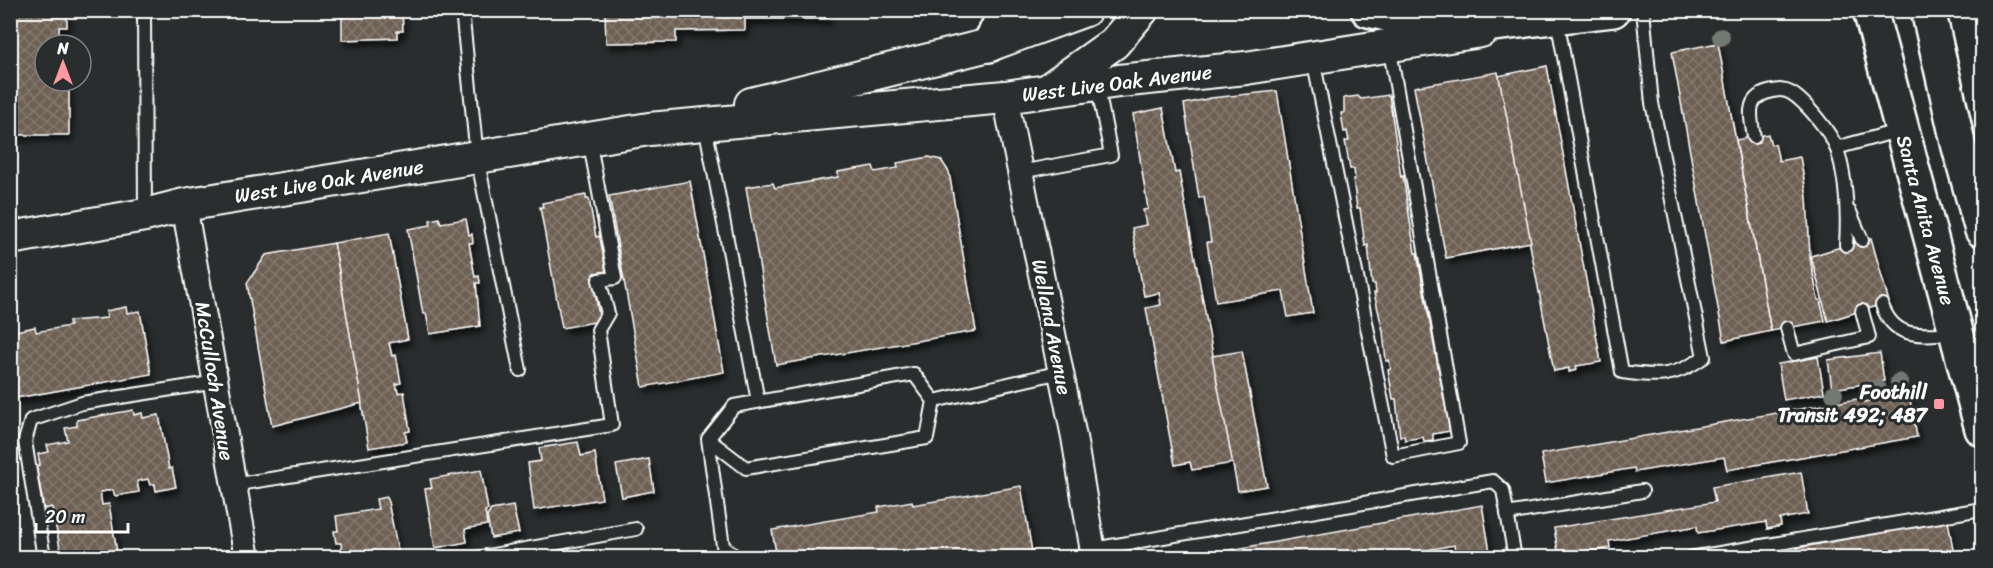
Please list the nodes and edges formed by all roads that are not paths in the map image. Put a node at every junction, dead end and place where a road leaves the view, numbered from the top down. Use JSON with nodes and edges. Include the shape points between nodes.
{"nodes":[{"id":1,"x":144,"y":10,"type":"edge"},
{"id":2,"x":462,"y":10,"type":"edge"},
{"id":3,"x":1007,"y":10,"type":"edge"},
{"id":4,"x":1085,"y":10,"type":"edge"},
{"id":5,"x":1142,"y":10,"type":"edge"},
{"id":6,"x":1368,"y":10,"type":"edge"},
{"id":7,"x":1643,"y":10,"type":"edge"},
{"id":8,"x":1870,"y":10,"type":"edge"},
{"id":9,"x":1928,"y":10,"type":"edge"},
{"id":10,"x":1584,"y":14,"type":"edge"},
{"id":11,"x":989,"y":45,"type":"junction"},
{"id":12,"x":1389,"y":45,"type":"junction"},
{"id":13,"x":1313,"y":57,"type":"junction"},
{"id":14,"x":1097,"y":84,"type":"junction"},
{"id":15,"x":1047,"y":91,"type":"junction"},
{"id":16,"x":1005,"y":97,"type":"junction"},
{"id":17,"x":705,"y":123,"type":"junction"},
{"id":18,"x":649,"y":129,"type":"junction"},
{"id":19,"x":1902,"y":130,"type":"junction"},
{"id":20,"x":1754,"y":136,"type":"dead end"},
{"id":21,"x":589,"y":138,"type":"junction"},
{"id":22,"x":1836,"y":148,"type":"junction"},
{"id":23,"x":477,"y":157,"type":"junction"},
{"id":24,"x":1020,"y":172,"type":"junction"},
{"id":25,"x":184,"y":205,"type":"junction"},
{"id":26,"x":1848,"y":208,"type":"junction"},
{"id":27,"x":145,"y":215,"type":"junction"},
{"id":28,"x":1983,"y":230,"type":"edge"},
{"id":29,"x":10,"y":237,"type":"edge"},
{"id":30,"x":1862,"y":240,"type":"dead end"},
{"id":31,"x":1846,"y":245,"type":"dead end"},
{"id":32,"x":1882,"y":305,"type":"dead end"},
{"id":33,"x":1862,"y":311,"type":"dead end"},
{"id":34,"x":1787,"y":328,"type":"dead end"},
{"id":35,"x":1957,"y":333,"type":"junction"},
{"id":36,"x":520,"y":370,"type":"dead end"},
{"id":37,"x":1061,"y":372,"type":"junction"},
{"id":38,"x":1976,"y":376,"type":"edge"},
{"id":39,"x":218,"y":382,"type":"junction"},
{"id":40,"x":758,"y":401,"type":"junction"},
{"id":41,"x":934,"y":401,"type":"junction"},
{"id":42,"x":1983,"y":429,"type":"edge"},
{"id":43,"x":708,"y":439,"type":"junction"},
{"id":44,"x":232,"y":485,"type":"junction"},
{"id":45,"x":1642,"y":491,"type":"dead end"},
{"id":46,"x":1983,"y":509,"type":"edge"},
{"id":47,"x":1507,"y":514,"type":"junction"},
{"id":48,"x":636,"y":529,"type":"dead end"},
{"id":49,"x":1094,"y":554,"type":"edge"},
{"id":50,"x":44,"y":558,"type":"edge"},
{"id":51,"x":247,"y":558,"type":"edge"},
{"id":52,"x":476,"y":558,"type":"edge"},
{"id":53,"x":737,"y":558,"type":"edge"},
{"id":54,"x":1515,"y":558,"type":"edge"},
{"id":55,"x":1690,"y":558,"type":"edge"}],
"edges":[{"from":1,"to":27,"type":"lane"},
{"from":2,"to":23,"type":"lane"},
{"from":3,"to":11,"type":"main road"},
{"from":4,"to":11,"type":"street","name":"West Live Oak Avenue"},
{"from":5,"to":15,"type":"street","via":[[1114,43]]},
{"from":6,"to":10,"type":"main road","via":[[1404,18],[1484,25]]},
{"from":7,"to":10,"type":"lane","via":[[1652,103],[1704,357],[1685,371],[1656,377],[1622,372]]},
{"from":8,"to":19,"type":"main road","name":"Santa Anita Avenue"},
{"from":9,"to":28,"type":"main road","via":[[1959,147]]},
{"from":10,"to":12,"type":"street","name":"West Live Oak Avenue"},
{"from":11,"to":18,"type":"street","name":"West Live Oak Avenue"},
{"from":12,"to":13,"type":"street","name":"West Live Oak Avenue"},
{"from":12,"to":13,"type":"lane","via":[[1459,443],[1393,456]]},
{"from":13,"to":14,"type":"street","name":"West Live Oak Avenue"},
{"from":14,"to":15,"type":"street","name":"West Live Oak Avenue"},
{"from":14,"to":24,"type":"lane","via":[[1111,155]]},
{"from":15,"to":16,"type":"street","name":"West Live Oak Avenue"},
{"from":16,"to":17,"type":"street","name":"West Live Oak Avenue"},
{"from":16,"to":24,"type":"street","name":"Welland Avenue"},
{"from":17,"to":18,"type":"street","name":"West Live Oak Avenue"},
{"from":17,"to":40,"type":"lane"},
{"from":18,"to":21,"type":"street","name":"West Live Oak Avenue"},
{"from":19,"to":22,"type":"lane"},
{"from":19,"to":35,"type":"main road","name":"Santa Anita Avenue"},
{"from":20,"to":22,"type":"lane","via":[[1750,105],[1764,93],[1782,90],[1790,92],[1816,117]]},
{"from":21,"to":23,"type":"street","name":"West Live Oak Avenue"},
{"from":21,"to":44,"type":"lane","via":[[615,278],[599,280],[608,313],[598,330],[612,425]]},
{"from":22,"to":26,"type":"lane"},
{"from":23,"to":25,"type":"street","name":"West Live Oak Avenue"},
{"from":23,"to":36,"type":"lane"},
{"from":24,"to":37,"type":"street","name":"Welland Avenue"},
{"from":25,"to":27,"type":"street","name":"West Live Oak Avenue"},
{"from":25,"to":39,"type":"street","name":"McCulloch Avenue"},
{"from":26,"to":30,"type":"lane"},
{"from":26,"to":31,"type":"lane"},
{"from":27,"to":29,"type":"street","name":"West Live Oak Avenue"},
{"from":32,"to":35,"type":"lane","via":[[1886,318],[1903,332]]},
{"from":33,"to":34,"type":"lane","via":[[1869,337],[1794,354]]},
{"from":35,"to":38,"type":"main road","name":"Santa Anita Avenue"},
{"from":37,"to":41,"type":"lane"},
{"from":37,"to":49,"type":"street","name":"Welland Avenue"},
{"from":38,"to":42,"type":"main road","name":"Santa Anita Avenue"},
{"from":39,"to":44,"type":"street","name":"McCulloch Avenue"},
{"from":39,"to":50,"type":"lane","via":[[82,403],[31,420],[25,441]]},
{"from":40,"to":41,"type":"lane","via":[[914,374]]},
{"from":40,"to":43,"type":"lane","via":[[734,406]]},
{"from":41,"to":43,"type":"lane","via":[[927,438],[882,446],[746,468]]},
{"from":43,"to":53,"type":"lane","via":[[723,546]]},
{"from":44,"to":51,"type":"street","name":"McCulloch Avenue"},
{"from":45,"to":47,"type":"lane"},
{"from":46,"to":55,"type":"lane"},
{"from":47,"to":49,"type":"lane","via":[[1503,490],[1493,481]]},
{"from":47,"to":54,"type":"lane"},
{"from":48,"to":52,"type":"lane"}]}
